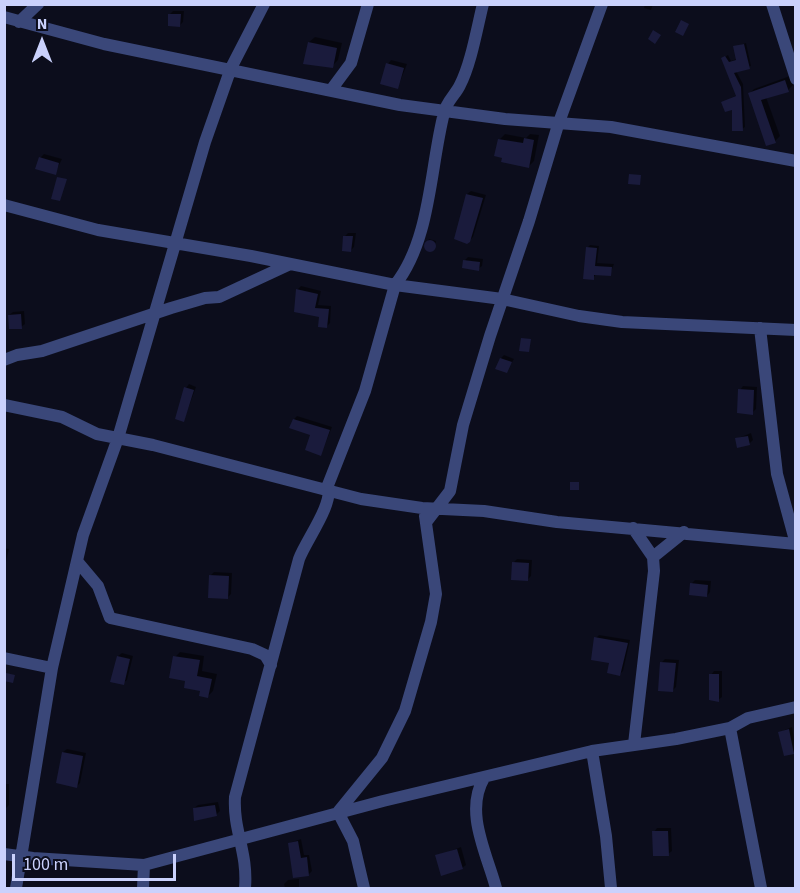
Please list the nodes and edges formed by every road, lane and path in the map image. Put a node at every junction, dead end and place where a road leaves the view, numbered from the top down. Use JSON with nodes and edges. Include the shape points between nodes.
{"nodes":[{"id":1,"x":264,"y":4,"type":"edge"},
{"id":2,"x":368,"y":4,"type":"edge"},
{"id":3,"x":483,"y":4,"type":"edge"},
{"id":4,"x":602,"y":4,"type":"edge"},
{"id":5,"x":772,"y":4,"type":"edge"},
{"id":6,"x":37,"y":6,"type":"edge"},
{"id":7,"x":4,"y":17,"type":"edge"},
{"id":8,"x":19,"y":22,"type":"junction"},
{"id":9,"x":45,"y":29,"type":"junction"},
{"id":10,"x":231,"y":68,"type":"junction"},
{"id":11,"x":795,"y":79,"type":"edge"},
{"id":12,"x":332,"y":90,"type":"junction"},
{"id":13,"x":444,"y":110,"type":"junction"},
{"id":14,"x":558,"y":125,"type":"junction"},
{"id":15,"x":793,"y":160,"type":"edge"},
{"id":16,"x":4,"y":205,"type":"edge"},
{"id":17,"x":176,"y":244,"type":"junction"},
{"id":18,"x":290,"y":264,"type":"junction"},
{"id":19,"x":395,"y":285,"type":"junction"},
{"id":20,"x":502,"y":299,"type":"junction"},
{"id":21,"x":153,"y":316,"type":"junction"},
{"id":22,"x":760,"y":328,"type":"junction"},
{"id":23,"x":795,"y":330,"type":"edge"},
{"id":24,"x":4,"y":360,"type":"edge"},
{"id":25,"x":4,"y":405,"type":"edge"},
{"id":26,"x":118,"y":438,"type":"junction"},
{"id":27,"x":312,"y":487,"type":"junction"},
{"id":28,"x":450,"y":490,"type":"junction"},
{"id":29,"x":330,"y":492,"type":"junction"},
{"id":30,"x":422,"y":508,"type":"junction"},
{"id":31,"x":436,"y":508,"type":"junction"},
{"id":32,"x":456,"y":509,"type":"junction"},
{"id":33,"x":324,"y":510,"type":"junction"},
{"id":34,"x":427,"y":521,"type":"junction"},
{"id":35,"x":633,"y":528,"type":"junction"},
{"id":36,"x":684,"y":532,"type":"junction"},
{"id":37,"x":653,"y":557,"type":"junction"},
{"id":38,"x":76,"y":561,"type":"junction"},
{"id":39,"x":4,"y":658,"type":"edge"},
{"id":40,"x":271,"y":665,"type":"junction"},
{"id":41,"x":52,"y":668,"type":"junction"},
{"id":42,"x":795,"y":707,"type":"edge"},
{"id":43,"x":730,"y":728,"type":"junction"},
{"id":44,"x":634,"y":744,"type":"junction"},
{"id":45,"x":592,"y":751,"type":"junction"},
{"id":46,"x":484,"y":778,"type":"junction"},
{"id":47,"x":452,"y":786,"type":"junction"},
{"id":48,"x":475,"y":807,"type":"junction"},
{"id":49,"x":338,"y":812,"type":"junction"},
{"id":50,"x":241,"y":840,"type":"junction"},
{"id":51,"x":4,"y":854,"type":"edge"},
{"id":52,"x":20,"y":857,"type":"junction"},
{"id":53,"x":144,"y":865,"type":"junction"},
{"id":54,"x":16,"y":888,"type":"edge"},
{"id":55,"x":143,"y":888,"type":"edge"},
{"id":56,"x":245,"y":888,"type":"edge"},
{"id":57,"x":364,"y":888,"type":"edge"},
{"id":58,"x":496,"y":888,"type":"edge"},
{"id":59,"x":611,"y":888,"type":"edge"},
{"id":60,"x":761,"y":888,"type":"edge"}],
"edges":[{"from":1,"to":10,"type":"street"},
{"from":2,"to":12,"type":"street","via":[[351,63]]},
{"from":3,"to":13,"type":"street","via":[[461,84]]},
{"from":4,"to":14,"type":"street"},
{"from":5,"to":11,"type":"street"},
{"from":6,"to":8,"type":"street"},
{"from":6,"to":9,"type":"street"},
{"from":7,"to":8,"type":"street"},
{"from":8,"to":9,"type":"street"},
{"from":9,"to":10,"type":"street"},
{"from":10,"to":12,"type":"street"},
{"from":10,"to":17,"type":"street"},
{"from":12,"to":13,"type":"street"},
{"from":13,"to":14,"type":"street"},
{"from":13,"to":19,"type":"street","via":[[434,172],[413,254]]},
{"from":14,"to":15,"type":"street","via":[[611,128]]},
{"from":14,"to":20,"type":"street"},
{"from":16,"to":17,"type":"street","via":[[98,230]]},
{"from":17,"to":18,"type":"street"},
{"from":17,"to":21,"type":"street"},
{"from":18,"to":19,"type":"street"},
{"from":18,"to":21,"type":"street","via":[[219,297]]},
{"from":19,"to":20,"type":"street"},
{"from":19,"to":29,"type":"street","via":[[365,391],[329,483]]},
{"from":20,"to":22,"type":"street","via":[[622,322]]},
{"from":20,"to":28,"type":"street","via":[[463,425]]},
{"from":21,"to":24,"type":"street"},
{"from":21,"to":26,"type":"street"},
{"from":22,"to":23,"type":"street"},
{"from":22,"to":36,"type":"street","via":[[777,474],[795,544]]},
{"from":25,"to":26,"type":"street","via":[[62,417],[97,434]]},
{"from":26,"to":27,"type":"street"},
{"from":26,"to":38,"type":"street"},
{"from":27,"to":29,"type":"street"},
{"from":27,"to":33,"type":"street"},
{"from":28,"to":31,"type":"street"},
{"from":28,"to":32,"type":"street"},
{"from":29,"to":30,"type":"street"},
{"from":29,"to":33,"type":"street"},
{"from":30,"to":31,"type":"street"},
{"from":30,"to":34,"type":"street"},
{"from":31,"to":32,"type":"street"},
{"from":31,"to":34,"type":"street"},
{"from":32,"to":35,"type":"street"},
{"from":33,"to":40,"type":"street","via":[[299,559]]},
{"from":34,"to":49,"type":"street","via":[[436,594],[405,711],[382,758]]},
{"from":35,"to":36,"type":"street"},
{"from":35,"to":37,"type":"street"},
{"from":36,"to":37,"type":"street"},
{"from":37,"to":44,"type":"street"},
{"from":38,"to":40,"type":"street","via":[[98,586],[110,618],[252,649],[265,655]]},
{"from":38,"to":41,"type":"street"},
{"from":39,"to":41,"type":"street"},
{"from":40,"to":50,"type":"street","via":[[234,797],[233,815]]},
{"from":41,"to":52,"type":"street"},
{"from":42,"to":43,"type":"street","via":[[748,718]]},
{"from":43,"to":44,"type":"street"},
{"from":43,"to":60,"type":"street"},
{"from":44,"to":45,"type":"street"},
{"from":45,"to":46,"type":"street"},
{"from":45,"to":59,"type":"street"},
{"from":46,"to":47,"type":"street"},
{"from":46,"to":48,"type":"street"},
{"from":47,"to":48,"type":"street","via":[[470,798]]},
{"from":47,"to":49,"type":"street"},
{"from":48,"to":58,"type":"street"},
{"from":49,"to":50,"type":"street"},
{"from":49,"to":57,"type":"street","via":[[353,841]]},
{"from":50,"to":53,"type":"street"},
{"from":50,"to":56,"type":"street","via":[[247,868]]},
{"from":51,"to":52,"type":"street"},
{"from":52,"to":53,"type":"street"},
{"from":52,"to":54,"type":"street"},
{"from":53,"to":55,"type":"street"}]}
